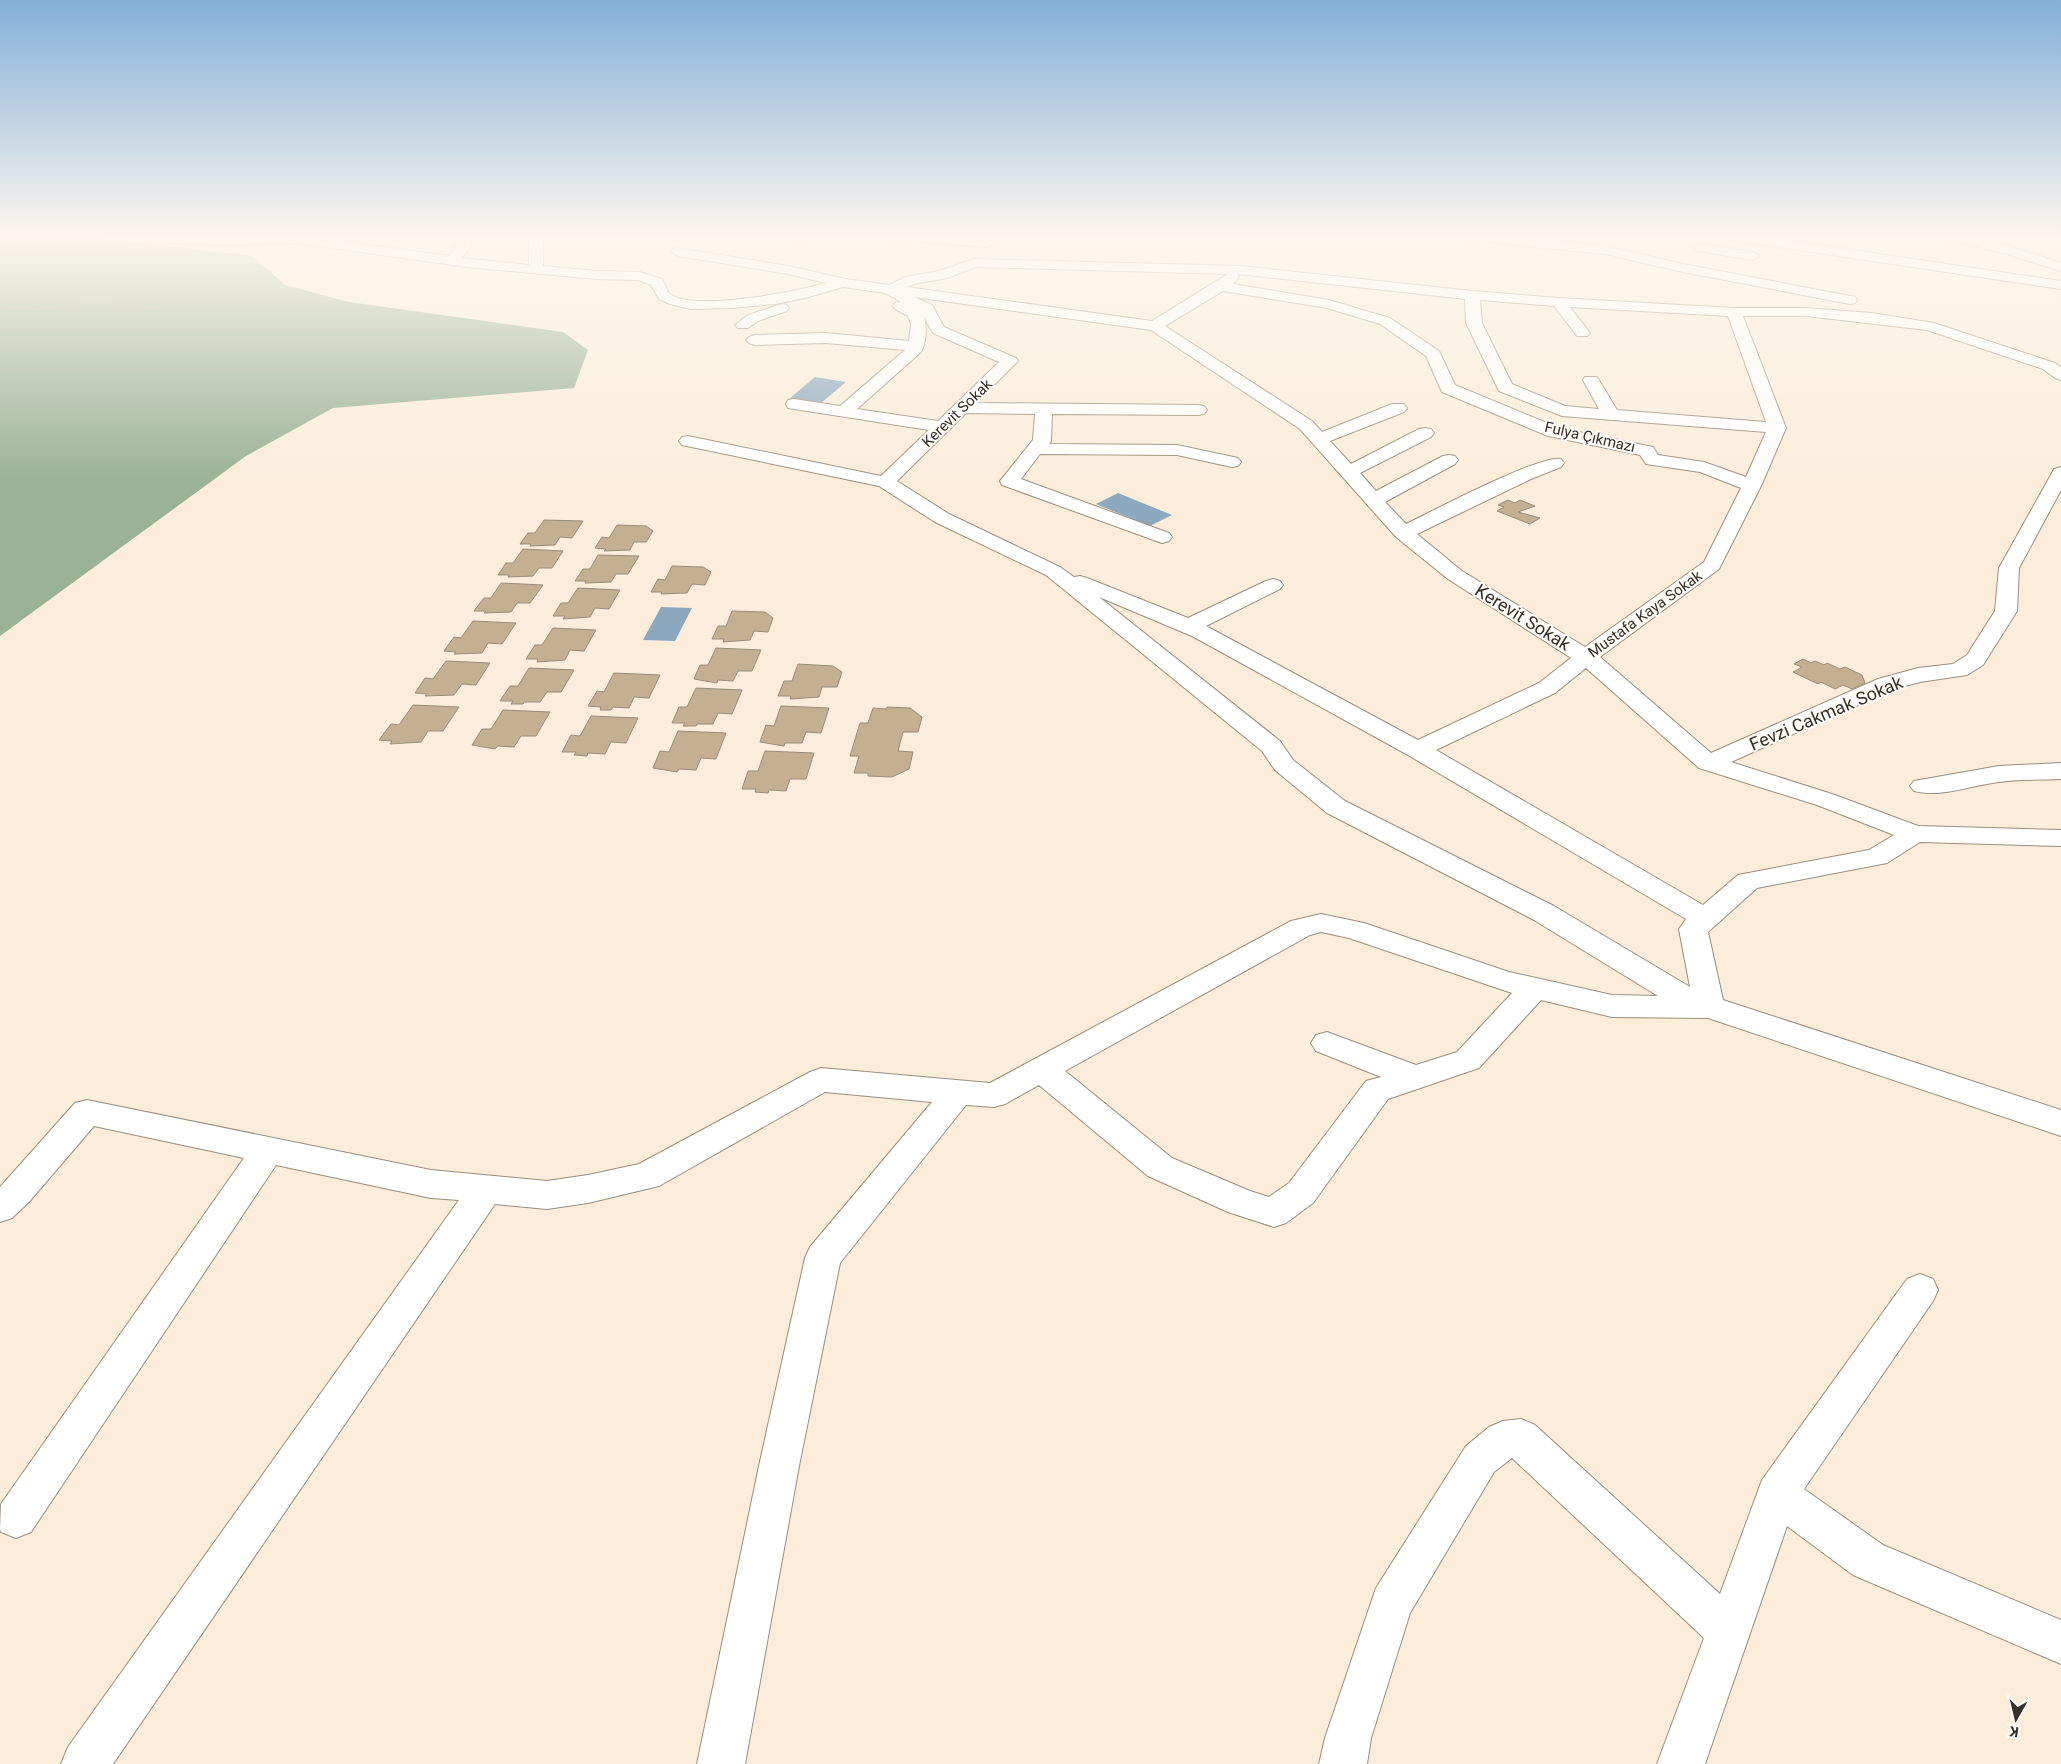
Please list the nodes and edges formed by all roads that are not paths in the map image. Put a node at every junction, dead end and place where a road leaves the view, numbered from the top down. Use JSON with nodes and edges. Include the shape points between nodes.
{"nodes":[{"id":1,"x":753,"y":318,"type":"edge"},
{"id":2,"x":916,"y":318,"type":"edge"},
{"id":3,"x":932,"y":318,"type":"edge"},
{"id":4,"x":1098,"y":318,"type":"edge"},
{"id":5,"x":1167,"y":318,"type":"edge"},
{"id":6,"x":1376,"y":318,"type":"edge"},
{"id":7,"x":1474,"y":318,"type":"edge"},
{"id":8,"x":1572,"y":318,"type":"edge"},
{"id":9,"x":1743,"y":318,"type":"edge"},
{"id":10,"x":1862,"y":318,"type":"edge"},
{"id":11,"x":1925,"y":318,"type":"edge"},
{"id":12,"x":743,"y":325,"type":"dead end"},
{"id":13,"x":1155,"y":326,"type":"junction"},
{"id":14,"x":1929,"y":326,"type":"junction"},
{"id":15,"x":1582,"y":332,"type":"dead end"},
{"id":16,"x":754,"y":340,"type":"dead end"},
{"id":17,"x":916,"y":346,"type":"junction"},
{"id":18,"x":2057,"y":369,"type":"edge"},
{"id":19,"x":1591,"y":380,"type":"dead end"},
{"id":20,"x":1530,"y":398,"type":"junction"},
{"id":21,"x":794,"y":404,"type":"dead end"},
{"id":22,"x":961,"y":408,"type":"junction"},
{"id":23,"x":1398,"y":408,"type":"dead end"},
{"id":24,"x":1044,"y":409,"type":"junction"},
{"id":25,"x":1198,"y":410,"type":"dead end"},
{"id":26,"x":843,"y":412,"type":"junction"},
{"id":27,"x":1511,"y":413,"type":"junction"},
{"id":28,"x":1610,"y":415,"type":"junction"},
{"id":29,"x":942,"y":427,"type":"junction"},
{"id":30,"x":1777,"y":428,"type":"junction"},
{"id":31,"x":1425,"y":433,"type":"dead end"},
{"id":32,"x":1319,"y":439,"type":"junction"},
{"id":33,"x":688,"y":441,"type":"dead end"},
{"id":34,"x":1036,"y":448,"type":"junction"},
{"id":35,"x":1449,"y":460,"type":"dead end"},
{"id":36,"x":1232,"y":462,"type":"dead end"},
{"id":37,"x":1555,"y":463,"type":"dead end"},
{"id":38,"x":1348,"y":472,"type":"junction"},
{"id":39,"x":2061,"y":473,"type":"edge"},
{"id":40,"x":885,"y":482,"type":"junction"},
{"id":41,"x":1752,"y":486,"type":"junction"},
{"id":42,"x":1374,"y":500,"type":"junction"},
{"id":43,"x":1403,"y":533,"type":"junction"},
{"id":44,"x":1162,"y":537,"type":"dead end"},
{"id":45,"x":1053,"y":571,"type":"junction"},
{"id":46,"x":1273,"y":585,"type":"dead end"},
{"id":47,"x":1189,"y":626,"type":"junction"},
{"id":48,"x":1586,"y":657,"type":"junction"},
{"id":49,"x":1416,"y":750,"type":"junction"},
{"id":50,"x":1708,"y":763,"type":"junction"},
{"id":51,"x":2061,"y":771,"type":"edge"},
{"id":52,"x":1924,"y":786,"type":"dead end"},
{"id":53,"x":1915,"y":834,"type":"junction"},
{"id":54,"x":2061,"y":838,"type":"edge"},
{"id":55,"x":1705,"y":918,"type":"junction"},
{"id":56,"x":1535,"y":988,"type":"junction"},
{"id":57,"x":1709,"y":1007,"type":"junction"},
{"id":58,"x":1327,"y":1043,"type":"dead end"},
{"id":59,"x":1041,"y":1069,"type":"junction"},
{"id":60,"x":1414,"y":1077,"type":"junction"},
{"id":61,"x":958,"y":1092,"type":"junction"},
{"id":62,"x":2061,"y":1123,"type":"edge"},
{"id":63,"x":267,"y":1151,"type":"junction"},
{"id":64,"x":486,"y":1189,"type":"junction"},
{"id":65,"x":0,"y":1208,"type":"edge"},
{"id":66,"x":1920,"y":1290,"type":"dead end"},
{"id":67,"x":1777,"y":1494,"type":"junction"},
{"id":68,"x":16,"y":1518,"type":"dead end"},
{"id":69,"x":1728,"y":1631,"type":"junction"},
{"id":70,"x":2061,"y":1642,"type":"edge"},
{"id":71,"x":84,"y":1764,"type":"edge"},
{"id":72,"x":721,"y":1764,"type":"edge"},
{"id":73,"x":1343,"y":1764,"type":"edge"},
{"id":74,"x":1682,"y":1764,"type":"edge"}],
"edges":[{"from":1,"to":12,"type":"street"},
{"from":2,"to":17,"type":"street"},
{"from":3,"to":22,"type":"street","name":"Kerevit Sokak","via":[[938,330],[1010,362]]},
{"from":4,"to":13,"type":"street","name":"Kerevit Sokak"},
{"from":5,"to":13,"type":"street"},
{"from":6,"to":27,"type":"street","name":"Fulya Çıkmazı","via":[[1433,354],[1448,388]]},
{"from":7,"to":20,"type":"street","name":"Fulya Çıkmazı","via":[[1505,387]]},
{"from":8,"to":15,"type":"street"},
{"from":9,"to":30,"type":"street"},
{"from":10,"to":14,"type":"street"},
{"from":11,"to":14,"type":"street"},
{"from":13,"to":32,"type":"street","name":"Kerevit Sokak","via":[[1306,425]]},
{"from":14,"to":18,"type":"street"},
{"from":16,"to":17,"type":"street","via":[[826,338]]},
{"from":17,"to":26,"type":"street"},
{"from":19,"to":28,"type":"street"},
{"from":20,"to":27,"type":"street","name":"Fulya Çıkmazı"},
{"from":20,"to":28,"type":"street","name":"Fulya Çıkmazı","via":[[1562,411]]},
{"from":21,"to":26,"type":"street"},
{"from":22,"to":24,"type":"street"},
{"from":22,"to":29,"type":"street","name":"Kerevit Sokak"},
{"from":23,"to":32,"type":"street"},
{"from":24,"to":25,"type":"street"},
{"from":24,"to":34,"type":"street","via":[[1042,441]]},
{"from":26,"to":29,"type":"street"},
{"from":27,"to":41,"type":"street","name":"Fulya Çıkmazı","via":[[1554,432],[1647,451],[1652,460],[1704,467]]},
{"from":28,"to":30,"type":"street","name":"Fulya Çıkmazı"},
{"from":29,"to":40,"type":"street","name":"Kerevit Sokak"},
{"from":30,"to":41,"type":"street","name":"Mustafa Kaya Sokak"},
{"from":31,"to":38,"type":"street"},
{"from":32,"to":38,"type":"street","name":"Kerevit Sokak"},
{"from":33,"to":40,"type":"street"},
{"from":34,"to":36,"type":"street","via":[[1177,450]]},
{"from":34,"to":44,"type":"street","via":[[1009,481]]},
{"from":35,"to":42,"type":"street"},
{"from":37,"to":43,"type":"street"},
{"from":38,"to":42,"type":"street","name":"Kerevit Sokak"},
{"from":39,"to":50,"type":"street","name":"Fevzi Cakmak Sokak","via":[[2009,568],[2006,610],[1975,660],[1959,670],[1918,675],[1886,684]]},
{"from":40,"to":45,"type":"street","via":[[942,518]]},
{"from":41,"to":48,"type":"street","name":"Mustafa Kaya Sokak","via":[[1712,565]]},
{"from":42,"to":43,"type":"street","name":"Kerevit Sokak"},
{"from":43,"to":48,"type":"street","name":"Kerevit Sokak","via":[[1455,575]]},
{"from":45,"to":47,"type":"street"},
{"from":45,"to":57,"type":"street","via":[[1272,746],[1284,765],[1336,807],[1544,913],[1688,1000]]},
{"from":46,"to":47,"type":"street"},
{"from":47,"to":49,"type":"street"},
{"from":48,"to":49,"type":"street","name":"Mustafa Kaya Sokak","via":[[1548,688]]},
{"from":48,"to":50,"type":"street","name":"Kerevit Sokak"},
{"from":49,"to":55,"type":"street"},
{"from":50,"to":53,"type":"street","via":[[1826,800]]},
{"from":51,"to":52,"type":"street","via":[[1999,774],[1966,782]]},
{"from":53,"to":54,"type":"street"},
{"from":53,"to":55,"type":"street","via":[[1877,857],[1748,881]]},
{"from":55,"to":57,"type":"street","via":[[1694,928]]},
{"from":56,"to":57,"type":"street","via":[[1612,1006]]},
{"from":56,"to":59,"type":"street","via":[[1504,981],[1354,930],[1321,923],[1301,928]]},
{"from":56,"to":60,"type":"street","via":[[1468,1060]]},
{"from":57,"to":62,"type":"street"},
{"from":58,"to":60,"type":"street"},
{"from":59,"to":60,"type":"street","via":[[1160,1166],[1240,1202],[1274,1213],[1300,1193],[1377,1090]]},
{"from":59,"to":61,"type":"street","via":[[994,1095]]},
{"from":61,"to":64,"type":"street","via":[[821,1080],[647,1176],[547,1195]]},
{"from":61,"to":72,"type":"street","via":[[823,1258]]},
{"from":63,"to":64,"type":"street","via":[[431,1184]]},
{"from":63,"to":65,"type":"street","via":[[87,1112]]},
{"from":63,"to":68,"type":"street"},
{"from":64,"to":71,"type":"street"},
{"from":66,"to":67,"type":"street"},
{"from":67,"to":69,"type":"street"},
{"from":67,"to":70,"type":"street","via":[[1868,1560]]},
{"from":69,"to":73,"type":"street","via":[[1521,1438],[1503,1440],[1480,1459],[1391,1603],[1348,1738]]},
{"from":69,"to":74,"type":"street"}]}
